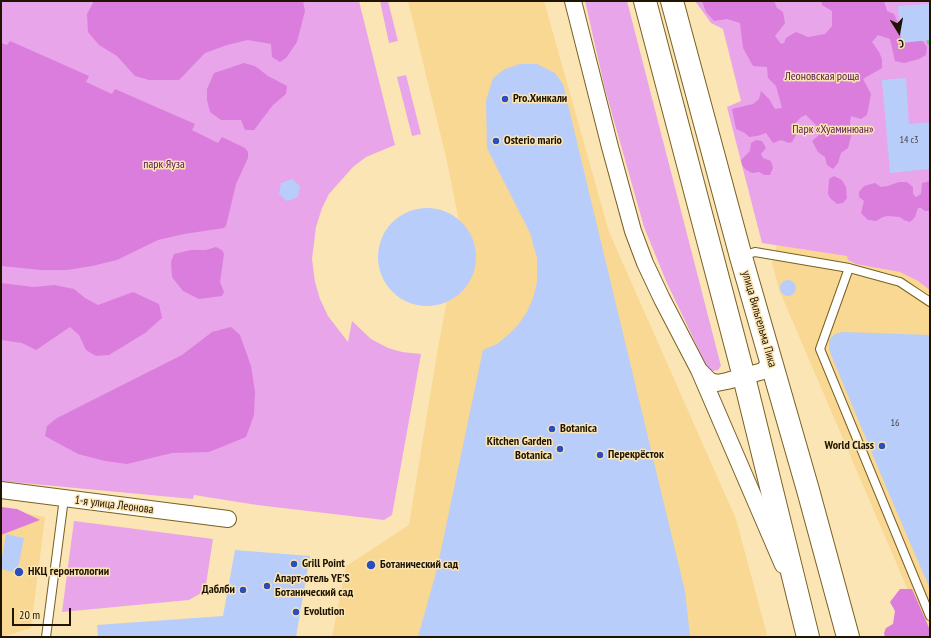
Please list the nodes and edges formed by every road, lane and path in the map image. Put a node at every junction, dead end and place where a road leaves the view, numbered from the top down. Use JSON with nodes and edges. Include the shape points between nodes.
{"nodes":[{"id":1,"x":645,"y":1,"type":"edge"},
{"id":2,"x":672,"y":1,"type":"edge"},
{"id":3,"x":574,"y":3,"type":"edge"},
{"id":4,"x":741,"y":257,"type":"junction"},
{"id":5,"x":849,"y":268,"type":"junction"},
{"id":6,"x":930,"y":302,"type":"edge"},
{"id":7,"x":769,"y":356,"type":"junction"},
{"id":8,"x":699,"y":370,"type":"junction"},
{"id":9,"x":744,"y":377,"type":"junction"},
{"id":10,"x":1,"y":490,"type":"edge"},
{"id":11,"x":64,"y":498,"type":"junction"},
{"id":12,"x":228,"y":519,"type":"dead end"},
{"id":13,"x":802,"y":610,"type":"junction"},
{"id":14,"x":930,"y":616,"type":"edge"},
{"id":15,"x":46,"y":637,"type":"edge"},
{"id":16,"x":808,"y":637,"type":"edge"},
{"id":17,"x":848,"y":637,"type":"edge"}],
"edges":[{"from":1,"to":9,"type":"main road"},
{"from":2,"to":4,"type":"main road","name":"улица Вильгельма Пика"},
{"from":3,"to":8,"type":"street","via":[[633,231],[662,299]]},
{"from":4,"to":5,"type":"lane","via":[[755,252]]},
{"from":4,"to":7,"type":"main road","name":"улица Вильгельма Пика"},
{"from":5,"to":6,"type":"lane","via":[[900,282]]},
{"from":5,"to":14,"type":"lane","via":[[820,349]]},
{"from":7,"to":9,"type":"street","via":[[766,368]]},
{"from":7,"to":17,"type":"main road","name":"улица Вильгельма Пика"},
{"from":8,"to":9,"type":"street","via":[[710,381]]},
{"from":8,"to":13,"type":"street"},
{"from":9,"to":13,"type":"main road"},
{"from":10,"to":11,"type":"street","name":"1-я улица Леонова"},
{"from":11,"to":12,"type":"street","name":"1-я улица Леонова"},
{"from":11,"to":15,"type":"lane"},
{"from":13,"to":16,"type":"main road"}]}
